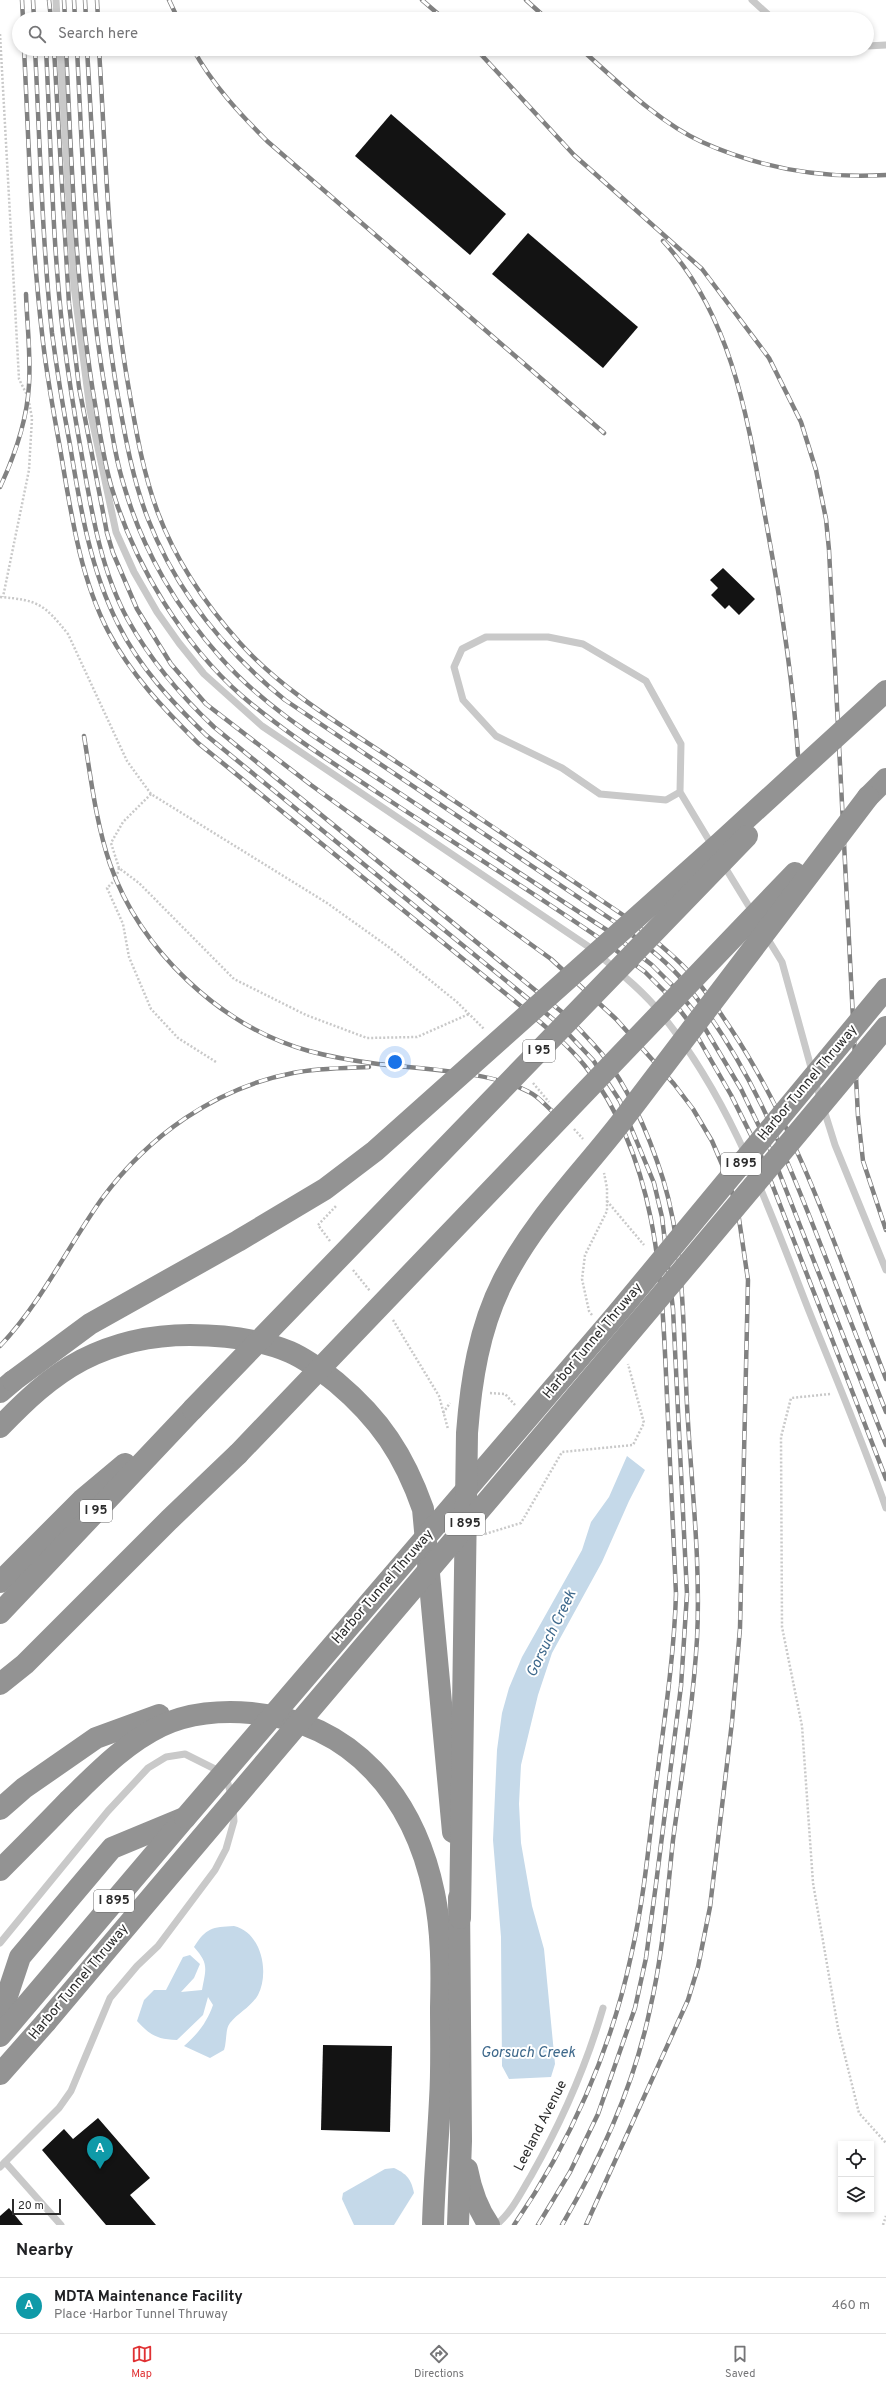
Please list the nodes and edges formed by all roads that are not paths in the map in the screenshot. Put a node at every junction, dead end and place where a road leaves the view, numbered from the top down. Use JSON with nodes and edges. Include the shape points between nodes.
{"nodes":[{"id":1,"x":56,"y":0,"type":"edge"},
{"id":2,"x":752,"y":0,"type":"edge"},
{"id":3,"x":57,"y":12,"type":"edge"},
{"id":4,"x":765,"y":12,"type":"edge"},
{"id":5,"x":886,"y":45,"type":"edge"},
{"id":6,"x":874,"y":46,"type":"edge"},
{"id":7,"x":60,"y":56,"type":"edge"},
{"id":8,"x":886,"y":692,"type":"edge"},
{"id":9,"x":886,"y":779,"type":"edge"},
{"id":10,"x":680,"y":792,"type":"junction"},
{"id":11,"x":868,"y":797,"type":"junction"},
{"id":12,"x":757,"y":921,"type":"dead end"},
{"id":13,"x":762,"y":928,"type":"dead end"},
{"id":14,"x":886,"y":989,"type":"edge"},
{"id":15,"x":886,"y":1027,"type":"edge"},
{"id":16,"x":886,"y":1270,"type":"edge"},
{"id":17,"x":6,"y":1386,"type":"edge"},
{"id":18,"x":193,"y":1409,"type":"junction"},
{"id":19,"x":0,"y":1427,"type":"edge"},
{"id":20,"x":886,"y":1508,"type":"edge"},
{"id":21,"x":0,"y":1582,"type":"edge"},
{"id":22,"x":0,"y":1613,"type":"edge"},
{"id":23,"x":25,"y":1664,"type":"junction"},
{"id":24,"x":0,"y":1684,"type":"edge"},
{"id":25,"x":0,"y":1699,"type":"edge"},
{"id":26,"x":195,"y":1715,"type":"junction"},
{"id":27,"x":0,"y":1809,"type":"edge"},
{"id":28,"x":185,"y":1818,"type":"junction"},
{"id":29,"x":0,"y":1870,"type":"edge"},
{"id":30,"x":460,"y":1918,"type":"junction"},
{"id":31,"x":0,"y":1943,"type":"edge"},
{"id":32,"x":603,"y":2008,"type":"dead end"},
{"id":33,"x":0,"y":2017,"type":"edge"},
{"id":34,"x":0,"y":2036,"type":"edge"},
{"id":35,"x":0,"y":2074,"type":"edge"},
{"id":36,"x":461,"y":2141,"type":"junction"},
{"id":37,"x":3,"y":2165,"type":"edge"},
{"id":38,"x":433,"y":2224,"type":"edge"},
{"id":39,"x":61,"y":2225,"type":"edge"},
{"id":40,"x":458,"y":2225,"type":"edge"},
{"id":41,"x":489,"y":2225,"type":"edge"},
{"id":42,"x":496,"y":2225,"type":"edge"}],
"edges":[{"from":1,"to":3,"type":"lane"},
{"from":2,"to":4,"type":"lane"},
{"from":5,"to":6,"type":"lane"},
{"from":7,"to":20,"type":"lane","via":[[74,286],[90,410],[116,532],[134,572],[179,643],[204,674],[262,726],[592,949],[634,984],[657,1009],[676,1033],[720,1102],[749,1158]]},
{"from":8,"to":17,"type":"highway","bridge":true,"via":[[720,844],[375,1151],[325,1189],[299,1205],[90,1324]]},
{"from":8,"to":18,"type":"highway","number":"I 95","bridge":true},
{"from":9,"to":11,"type":"highway"},
{"from":10,"to":10,"type":"lane","via":[[681,744],[646,681],[584,644],[548,637],[486,637],[462,649],[454,667],[463,700],[496,736],[562,768],[600,794],[666,800]]},
{"from":10,"to":12,"type":"lane"},
{"from":11,"to":23,"type":"highway","bridge":true,"via":[[238,1454]]},
{"from":11,"to":30,"type":"highway","bridge":true,"via":[[614,1131],[544,1214],[502,1282],[475,1360],[467,1433]]},
{"from":13,"to":16,"type":"lane","via":[[782,962],[823,1110]]},
{"from":14,"to":28,"type":"highway","name":"Harbor Tunnel Thruway","number":"I 895","bridge":true,"via":[[616,1315]]},
{"from":15,"to":35,"type":"highway","name":"Harbor Tunnel Thruway","number":"I 895","bridge":true,"via":[[632,1331]]},
{"from":18,"to":21,"type":"highway","number":"I 95","via":[[82,1500]]},
{"from":18,"to":22,"type":"highway","number":"I 95"},
{"from":19,"to":30,"type":"highway","bridge":true,"via":[[28,1398],[82,1360],[110,1348],[146,1338],[213,1335],[248,1340],[290,1352],[314,1366],[348,1392],[373,1416],[400,1454],[424,1509]]},
{"from":23,"to":24,"type":"highway"},
{"from":23,"to":25,"type":"highway"},
{"from":26,"to":27,"type":"highway","via":[[161,1714],[96,1738],[24,1788]]},
{"from":26,"to":29,"type":"highway","via":[[163,1725],[134,1741],[104,1765]]},
{"from":26,"to":38,"type":"highway","bridge":true,"via":[[232,1711],[292,1719],[322,1731],[351,1749],[376,1774],[396,1800],[414,1831],[426,1860],[434,1894],[442,1959],[440,2097]]},
{"from":28,"to":33,"type":"highway","via":[[112,1848],[20,1957]]},
{"from":28,"to":34,"type":"highway","name":"Harbor Tunnel Thruway","number":"I 895"},
{"from":30,"to":36,"type":"highway"},
{"from":31,"to":37,"type":"lane","via":[[108,1811],[148,1768],[166,1757],[185,1754],[215,1769],[227,1780],[231,1791],[234,1821],[226,1849],[215,1870],[158,1946],[110,1998],[71,2091],[59,2108]]},
{"from":32,"to":42,"type":"lane","name":"Leeland Avenue","via":[[575,2087],[550,2143],[508,2216]]},
{"from":36,"to":40,"type":"highway"},
{"from":36,"to":41,"type":"highway","via":[[470,2187],[480,2212]]},
{"from":37,"to":39,"type":"lane"}]}
